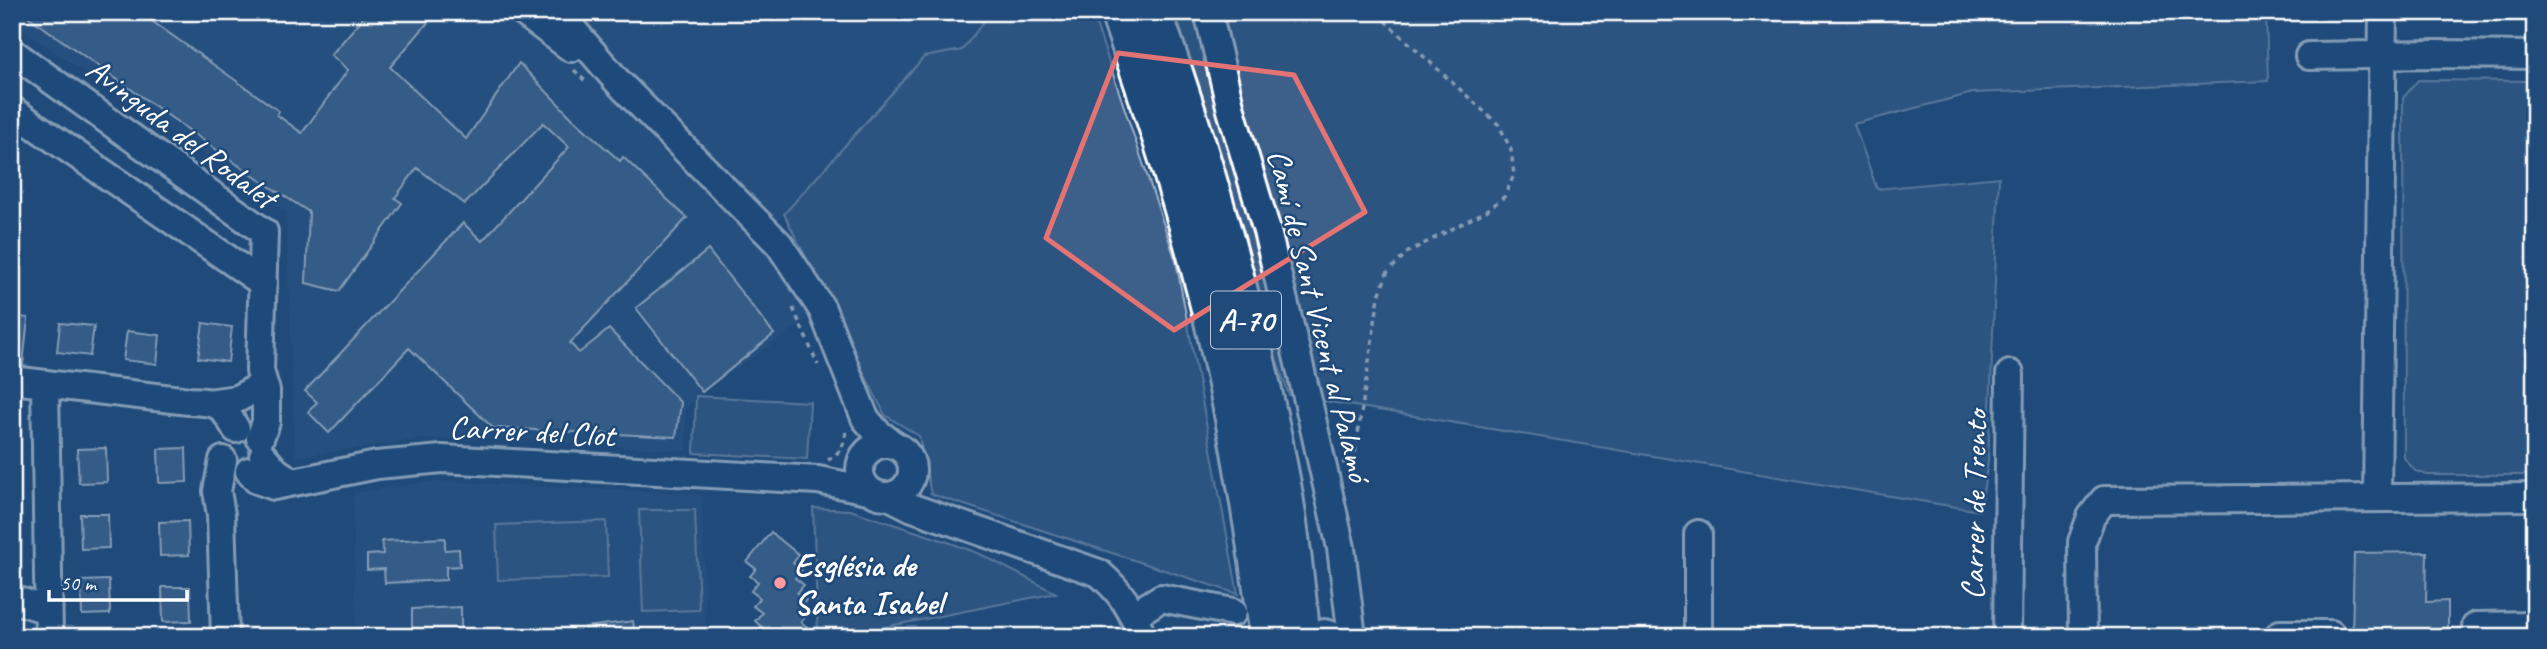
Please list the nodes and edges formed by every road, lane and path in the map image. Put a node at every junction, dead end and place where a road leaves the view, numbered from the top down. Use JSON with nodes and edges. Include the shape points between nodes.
{"nodes":[{"id":1,"x":523,"y":12,"type":"edge"},
{"id":2,"x":555,"y":12,"type":"edge"},
{"id":3,"x":1120,"y":12,"type":"edge"},
{"id":4,"x":1152,"y":12,"type":"edge"},
{"id":5,"x":1208,"y":12,"type":"edge"},
{"id":6,"x":1375,"y":12,"type":"edge"},
{"id":7,"x":2384,"y":12,"type":"edge"},
{"id":8,"x":12,"y":51,"type":"edge"},
{"id":9,"x":2383,"y":55,"type":"junction"},
{"id":10,"x":2535,"y":55,"type":"edge"},
{"id":11,"x":2309,"y":56,"type":"dead end"},
{"id":12,"x":571,"y":67,"type":"dead end"},
{"id":13,"x":618,"y":82,"type":"junction"},
{"id":14,"x":590,"y":86,"type":"dead end"},
{"id":15,"x":12,"y":110,"type":"edge"},
{"id":16,"x":263,"y":283,"type":"junction"},
{"id":17,"x":789,"y":299,"type":"dead end"},
{"id":18,"x":821,"y":370,"type":"dead end"},
{"id":19,"x":2010,"y":374,"type":"dead end"},
{"id":20,"x":12,"y":380,"type":"edge"},
{"id":21,"x":258,"y":383,"type":"junction"},
{"id":22,"x":45,"y":384,"type":"junction"},
{"id":23,"x":188,"y":401,"type":"junction"},
{"id":24,"x":215,"y":402,"type":"junction"},
{"id":25,"x":856,"y":423,"type":"junction"},
{"id":26,"x":894,"y":445,"type":"junction"},
{"id":27,"x":242,"y":450,"type":"junction"},
{"id":28,"x":863,"y":456,"type":"junction"},
{"id":29,"x":1323,"y":468,"type":"junction"},
{"id":30,"x":912,"y":475,"type":"junction"},
{"id":31,"x":818,"y":480,"type":"junction"},
{"id":32,"x":283,"y":483,"type":"junction"},
{"id":33,"x":878,"y":493,"type":"junction"},
{"id":34,"x":2535,"y":497,"type":"edge"},
{"id":35,"x":2377,"y":498,"type":"junction"},
{"id":36,"x":226,"y":509,"type":"junction"},
{"id":37,"x":938,"y":517,"type":"junction"},
{"id":38,"x":1698,"y":534,"type":"dead end"},
{"id":39,"x":12,"y":599,"type":"edge"},
{"id":40,"x":48,"y":610,"type":"junction"},
{"id":41,"x":1233,"y":612,"type":"dead end"},
{"id":42,"x":2535,"y":625,"type":"edge"},
{"id":43,"x":1138,"y":626,"type":"edge"},
{"id":44,"x":1321,"y":635,"type":"edge"},
{"id":45,"x":49,"y":637,"type":"edge"},
{"id":46,"x":225,"y":637,"type":"edge"},
{"id":47,"x":1270,"y":637,"type":"edge"},
{"id":48,"x":1352,"y":637,"type":"edge"},
{"id":49,"x":1698,"y":637,"type":"edge"},
{"id":50,"x":2007,"y":637,"type":"edge"},
{"id":51,"x":2083,"y":637,"type":"edge"},
{"id":52,"x":2280,"y":637,"type":"edge"},
{"id":53,"x":2331,"y":637,"type":"edge"},
{"id":54,"x":2475,"y":637,"type":"edge"}],
"edges":[{"from":1,"to":13,"type":"street"},
{"from":2,"to":13,"type":"street"},
{"from":3,"to":47,"type":"highway","number":"A-70","via":[[1169,158],[1218,337],[1240,439]]},
{"from":4,"to":44,"type":"highway","number":"A-70","via":[[1240,290],[1280,481]]},
{"from":5,"to":29,"type":"street","name":"Camí de Sant Vicent al Palamó","via":[[1267,231]]},
{"from":6,"to":29,"type":"path","via":[[1499,125],[1511,150],[1514,175],[1504,197],[1486,211],[1408,252],[1387,273],[1379,296],[1354,460]]},
{"from":7,"to":9,"type":"street"},
{"from":8,"to":16,"type":"street","name":"Avinguda del Rodalet","via":[[264,232]]},
{"from":9,"to":10,"type":"street"},
{"from":9,"to":11,"type":"street"},
{"from":9,"to":35,"type":"street"},
{"from":12,"to":14,"type":"path"},
{"from":13,"to":25,"type":"street","via":[[779,244],[822,309]]},
{"from":15,"to":16,"type":"street"},
{"from":16,"to":21,"type":"street"},
{"from":17,"to":18,"type":"path"},
{"from":19,"to":50,"type":"street","name":"Carrer de Trento"},
{"from":20,"to":22,"type":"street"},
{"from":21,"to":24,"type":"street","via":[[237,398]]},
{"from":21,"to":27,"type":"street","via":[[266,391],[266,422]]},
{"from":22,"to":23,"type":"street"},
{"from":22,"to":40,"type":"street"},
{"from":23,"to":24,"type":"street"},
{"from":23,"to":27,"type":"street","via":[[208,413]]},
{"from":24,"to":27,"type":"street","via":[[225,410]]},
{"from":25,"to":26,"type":"street"},
{"from":25,"to":28,"type":"street"},
{"from":25,"to":31,"type":"path","via":[[838,454],[819,463]]},
{"from":26,"to":28,"type":"street","via":[[878,444]]},
{"from":26,"to":30,"type":"street","via":[[908,456]]},
{"from":27,"to":32,"type":"street","via":[[276,471]]},
{"from":27,"to":36,"type":"street","via":[[217,491]]},
{"from":28,"to":31,"type":"street","name":"Carrer del Clot"},
{"from":28,"to":33,"type":"street","via":[[862,481]]},
{"from":29,"to":48,"type":"street","name":"Camí de Sant Vicent al Palamó"},
{"from":30,"to":33,"type":"street","via":[[899,492]]},
{"from":30,"to":37,"type":"street"},
{"from":31,"to":32,"type":"street","name":"Carrer del Clot","via":[[442,459]]},
{"from":31,"to":33,"type":"street","name":"Carrer del Clot"},
{"from":32,"to":36,"type":"street","name":"Carrer del Clot","via":[[244,494]]},
{"from":33,"to":37,"type":"street","name":"Carrer del Clot"},
{"from":34,"to":35,"type":"street"},
{"from":35,"to":51,"type":"street","via":[[2104,500],[2091,517],[2082,542]]},
{"from":36,"to":46,"type":"street"},
{"from":37,"to":43,"type":"street","name":"Carrer del Clot","via":[[1099,573],[1118,589]]},
{"from":38,"to":49,"type":"street"},
{"from":39,"to":40,"type":"street"},
{"from":40,"to":45,"type":"street"},
{"from":41,"to":43,"type":"street","via":[[1161,598]]},
{"from":42,"to":54,"type":"street","via":[[2476,626]]},
{"from":52,"to":53,"type":"street"}]}
